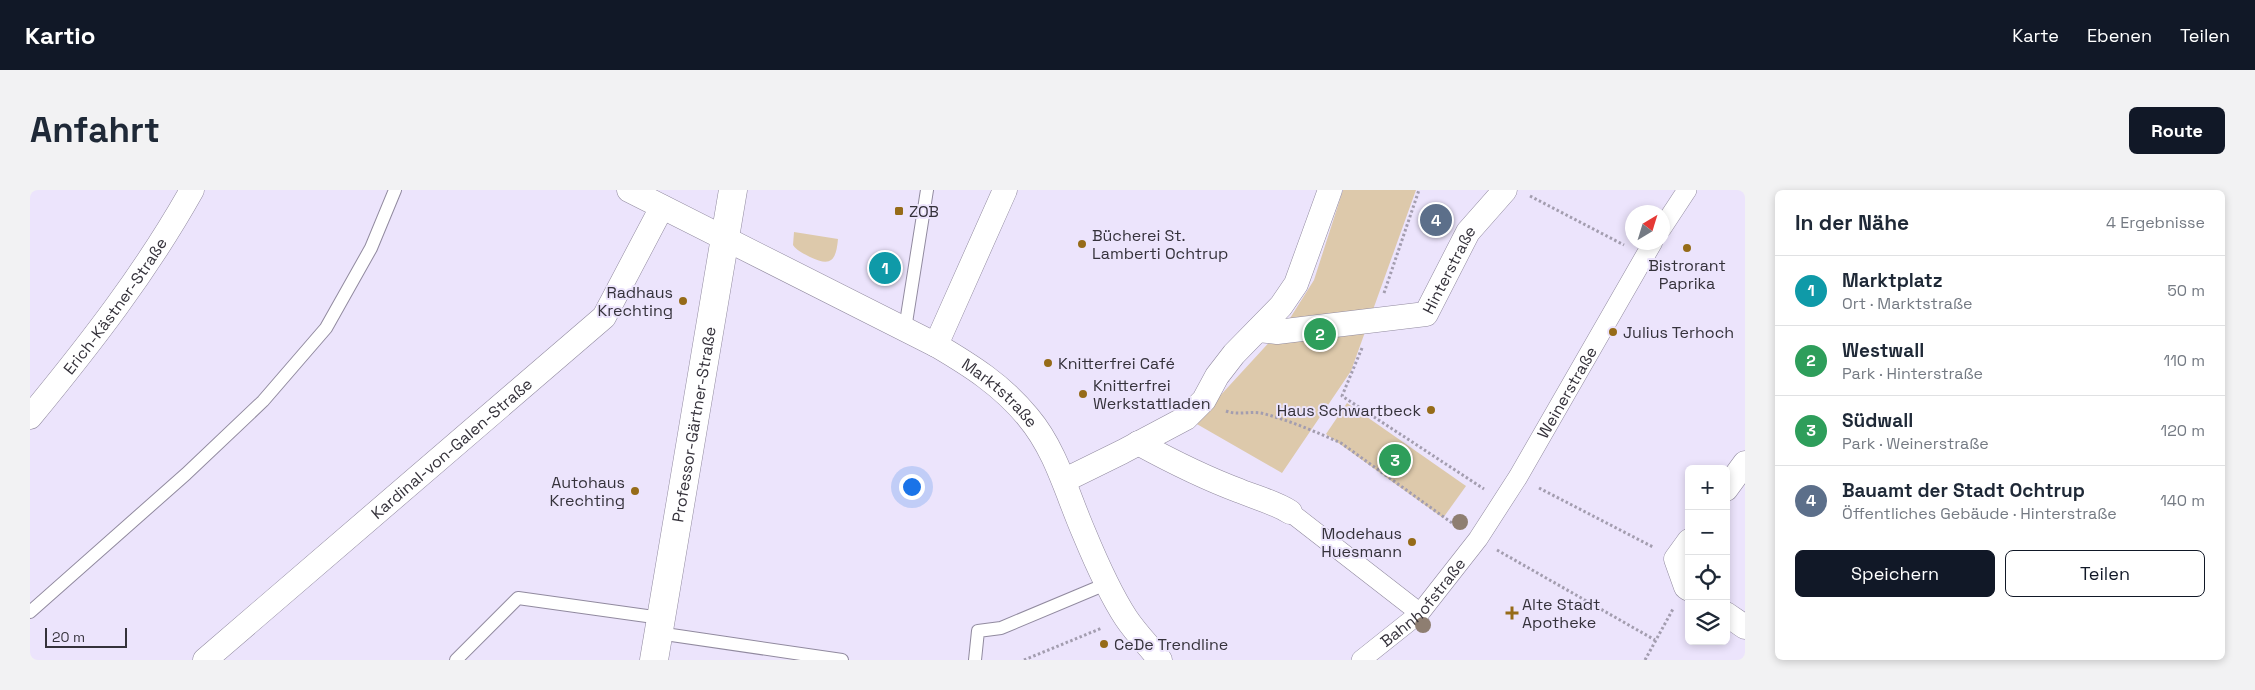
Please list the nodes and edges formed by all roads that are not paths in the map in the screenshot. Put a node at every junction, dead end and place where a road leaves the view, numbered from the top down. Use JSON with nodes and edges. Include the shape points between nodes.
{"nodes":[{"id":1,"x":192,"y":190,"type":"edge"},
{"id":2,"x":395,"y":190,"type":"edge"},
{"id":3,"x":629,"y":190,"type":"edge"},
{"id":4,"x":733,"y":190,"type":"edge"},
{"id":5,"x":927,"y":190,"type":"edge"},
{"id":6,"x":1005,"y":190,"type":"edge"},
{"id":7,"x":1330,"y":190,"type":"edge"},
{"id":8,"x":1687,"y":190,"type":"edge"},
{"id":9,"x":1515,"y":192,"type":"edge"},
{"id":10,"x":662,"y":207,"type":"junction"},
{"id":11,"x":1670,"y":216,"type":"edge"},
{"id":12,"x":725,"y":238,"type":"junction"},
{"id":13,"x":1648,"y":250,"type":"edge"},
{"id":14,"x":905,"y":329,"type":"junction"},
{"id":15,"x":1258,"y":330,"type":"junction"},
{"id":16,"x":936,"y":345,"type":"junction"},
{"id":17,"x":30,"y":417,"type":"edge"},
{"id":18,"x":1138,"y":443,"type":"junction"},
{"id":19,"x":1745,"y":463,"type":"edge"},
{"id":20,"x":1064,"y":480,"type":"junction"},
{"id":21,"x":1730,"y":484,"type":"edge"},
{"id":22,"x":1290,"y":512,"type":"joint"},
{"id":23,"x":1478,"y":539,"type":"joint"},
{"id":24,"x":1682,"y":550,"type":"edge"},
{"id":25,"x":1685,"y":569,"type":"edge"},
{"id":26,"x":1106,"y":584,"type":"junction"},
{"id":27,"x":30,"y":612,"type":"edge"},
{"id":28,"x":1420,"y":613,"type":"junction"},
{"id":29,"x":1730,"y":617,"type":"edge"},
{"id":30,"x":659,"y":626,"type":"junction"},
{"id":31,"x":1745,"y":627,"type":"edge"},
{"id":32,"x":205,"y":660,"type":"edge"},
{"id":33,"x":456,"y":660,"type":"edge"},
{"id":34,"x":654,"y":660,"type":"edge"},
{"id":35,"x":842,"y":660,"type":"edge"},
{"id":36,"x":975,"y":660,"type":"edge"},
{"id":37,"x":1160,"y":660,"type":"edge"},
{"id":38,"x":1361,"y":660,"type":"edge"}],
"edges":[{"from":1,"to":17,"type":"street","name":"Erich-Kästner-Straße","via":[[164,240],[120,304]]},
{"from":2,"to":27,"type":"lane","via":[[371,248],[326,328],[269,393],[186,474]]},
{"from":3,"to":10,"type":"street","name":"Marktstraße"},
{"from":4,"to":12,"type":"street","name":"Professor-Gärtner-Straße"},
{"from":5,"to":14,"type":"lane"},
{"from":6,"to":16,"type":"street"},
{"from":7,"to":15,"type":"street","via":[[1296,284]]},
{"from":8,"to":11,"type":"street"},
{"from":9,"to":15,"type":"street","name":"Hinterstraße","via":[[1468,232],[1426,314],[1277,332]]},
{"from":10,"to":12,"type":"street","name":"Marktstraße"},
{"from":10,"to":32,"type":"street","name":"Kardinal-von-Galen-Straße","via":[[604,317]]},
{"from":12,"to":14,"type":"street","name":"Marktstraße"},
{"from":12,"to":30,"type":"street","name":"Professor-Gärtner-Straße"},
{"from":13,"to":23,"type":"street","name":"Weinerstraße","via":[[1518,477]]},
{"from":14,"to":16,"type":"street","name":"Marktstraße"},
{"from":15,"to":18,"type":"street","via":[[1234,354],[1204,400],[1186,418]]},
{"from":16,"to":20,"type":"street","name":"Marktstraße","via":[[978,370],[1030,418]]},
{"from":18,"to":20,"type":"street"},
{"from":18,"to":22,"type":"street","via":[[1178,464]]},
{"from":19,"to":21,"type":"street"},
{"from":20,"to":26,"type":"street","name":"Marktstraße"},
{"from":22,"to":28,"type":"street"},
{"from":23,"to":28,"type":"street","name":"Bahnhofstraße"},
{"from":24,"to":25,"type":"street"},
{"from":26,"to":36,"type":"lane","via":[[1001,628],[978,631]]},
{"from":26,"to":37,"type":"street","name":"Marktstraße","via":[[1127,618]]},
{"from":28,"to":38,"type":"street","name":"Bahnhofstraße"},
{"from":29,"to":31,"type":"street"},
{"from":30,"to":33,"type":"lane","via":[[518,598]]},
{"from":30,"to":34,"type":"street","name":"Professor-Gärtner-Straße"},
{"from":30,"to":35,"type":"lane"}]}
